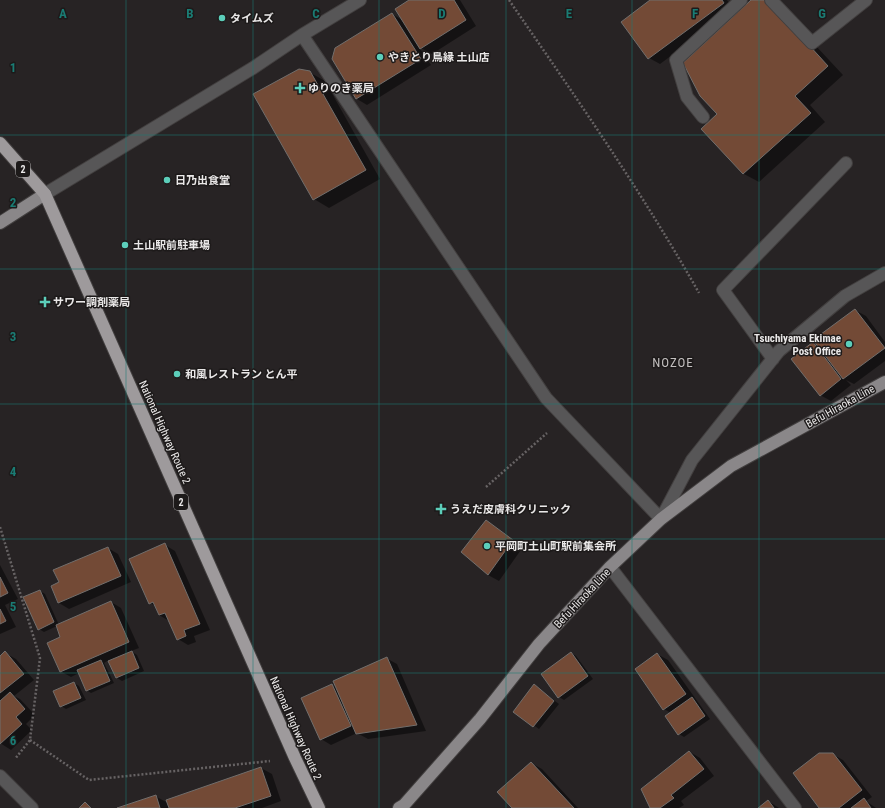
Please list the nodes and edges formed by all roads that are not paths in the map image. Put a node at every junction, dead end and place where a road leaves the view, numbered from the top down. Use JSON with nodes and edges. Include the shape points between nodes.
{"nodes":[{"id":1,"x":360,"y":0,"type":"edge"},
{"id":2,"x":741,"y":0,"type":"edge"},
{"id":3,"x":771,"y":0,"type":"edge"},
{"id":4,"x":866,"y":0,"type":"edge"},
{"id":5,"x":302,"y":36,"type":"junction"},
{"id":6,"x":702,"y":117,"type":"dead end"},
{"id":7,"x":0,"y":143,"type":"edge"},
{"id":8,"x":846,"y":163,"type":"dead end"},
{"id":9,"x":45,"y":194,"type":"junction"},
{"id":10,"x":0,"y":223,"type":"edge"},
{"id":11,"x":885,"y":273,"type":"edge"},
{"id":12,"x":773,"y":358,"type":"junction"},
{"id":13,"x":885,"y":382,"type":"edge"},
{"id":14,"x":661,"y":519,"type":"junction"},
{"id":15,"x":610,"y":567,"type":"junction"},
{"id":16,"x":0,"y":777,"type":"edge"},
{"id":17,"x":32,"y":808,"type":"edge"},
{"id":18,"x":319,"y":808,"type":"edge"},
{"id":19,"x":399,"y":808,"type":"edge"},
{"id":20,"x":795,"y":808,"type":"edge"}],
"edges":[{"from":1,"to":5,"type":"street"},
{"from":2,"to":6,"type":"street","via":[[676,60],[687,97]]},
{"from":3,"to":4,"type":"street","via":[[812,43]]},
{"from":5,"to":9,"type":"street","via":[[254,68]]},
{"from":5,"to":14,"type":"street","via":[[546,398]]},
{"from":7,"to":9,"type":"highway","name":"National Highway Route 2","number":"2"},
{"from":8,"to":12,"type":"street","via":[[723,290]]},
{"from":9,"to":10,"type":"main road"},
{"from":9,"to":18,"type":"highway","name":"National Highway Route 2","number":"2"},
{"from":11,"to":12,"type":"street","via":[[845,296]]},
{"from":12,"to":14,"type":"street","via":[[692,460]]},
{"from":13,"to":14,"type":"main road","name":"Befu Hiraoka Line","via":[[732,466]]},
{"from":14,"to":15,"type":"main road","name":"Befu Hiraoka Line"},
{"from":15,"to":19,"type":"main road","name":"Befu Hiraoka Line","via":[[539,644],[480,719]]},
{"from":15,"to":20,"type":"street"},
{"from":16,"to":17,"type":"street"}]}
